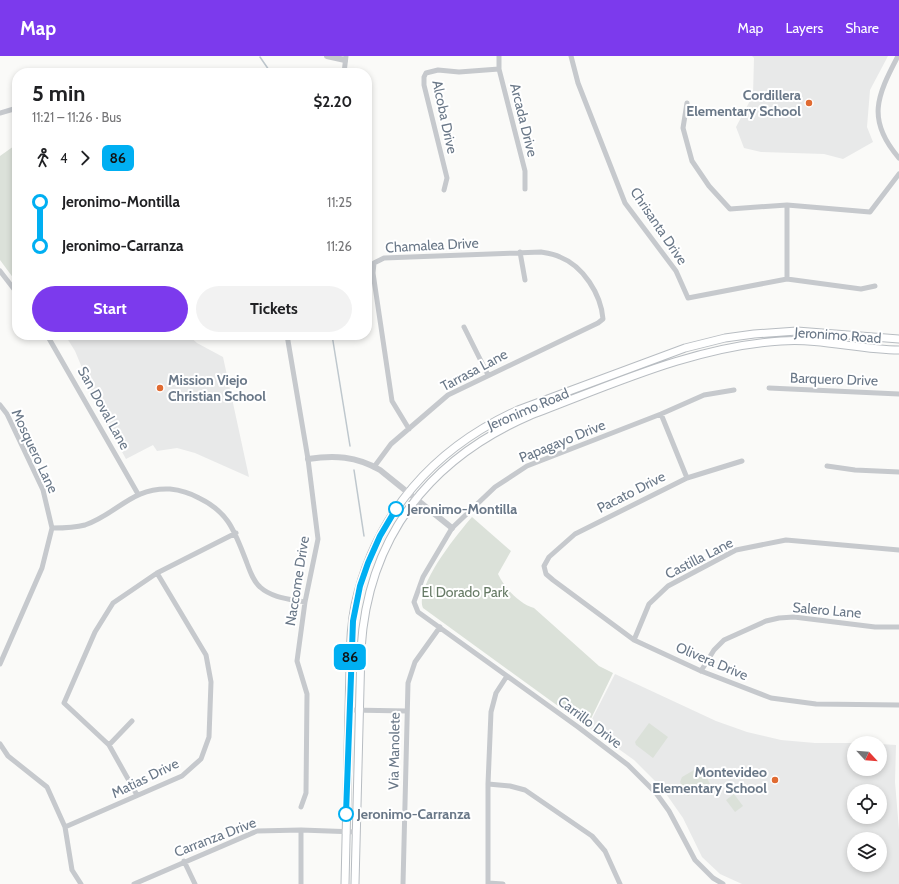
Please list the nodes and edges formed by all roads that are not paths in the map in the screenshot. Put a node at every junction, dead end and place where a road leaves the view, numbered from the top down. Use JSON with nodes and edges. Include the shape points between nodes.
{"nodes":[{"id":1,"x":327,"y":56,"type":"edge"},
{"id":2,"x":499,"y":56,"type":"edge"},
{"id":3,"x":571,"y":56,"type":"edge"},
{"id":4,"x":898,"y":56,"type":"edge"},
{"id":5,"x":345,"y":58,"type":"edge"},
{"id":6,"x":344,"y":68,"type":"edge"},
{"id":7,"x":499,"y":69,"type":"junction"},
{"id":8,"x":687,"y":103,"type":"dead end"},
{"id":9,"x":12,"y":109,"type":"edge"},
{"id":10,"x":0,"y":113,"type":"edge"},
{"id":11,"x":899,"y":158,"type":"edge"},
{"id":12,"x":899,"y":174,"type":"edge"},
{"id":13,"x":525,"y":189,"type":"dead end"},
{"id":14,"x":444,"y":190,"type":"dead end"},
{"id":15,"x":787,"y":205,"type":"junction"},
{"id":16,"x":520,"y":252,"type":"junction"},
{"id":17,"x":0,"y":271,"type":"edge"},
{"id":18,"x":787,"y":279,"type":"junction"},
{"id":19,"x":525,"y":280,"type":"dead end"},
{"id":20,"x":875,"y":286,"type":"dead end"},
{"id":21,"x":12,"y":287,"type":"edge"},
{"id":22,"x":603,"y":319,"type":"joint"},
{"id":23,"x":464,"y":327,"type":"dead end"},
{"id":24,"x":899,"y":339,"type":"edge"},
{"id":25,"x":50,"y":340,"type":"edge"},
{"id":26,"x":288,"y":340,"type":"edge"},
{"id":27,"x":899,"y":350,"type":"edge"},
{"id":28,"x":488,"y":375,"type":"junction"},
{"id":29,"x":769,"y":388,"type":"dead end"},
{"id":30,"x":734,"y":390,"type":"dead end"},
{"id":31,"x":899,"y":394,"type":"edge"},
{"id":32,"x":0,"y":405,"type":"edge"},
{"id":33,"x":661,"y":414,"type":"junction"},
{"id":34,"x":408,"y":429,"type":"junction"},
{"id":35,"x":308,"y":459,"type":"junction"},
{"id":36,"x":742,"y":461,"type":"dead end"},
{"id":37,"x":827,"y":466,"type":"dead end"},
{"id":38,"x":374,"y":467,"type":"junction"},
{"id":39,"x":899,"y":472,"type":"edge"},
{"id":40,"x":687,"y":478,"type":"junction"},
{"id":41,"x":408,"y":493,"type":"junction"},
{"id":42,"x":138,"y":494,"type":"junction"},
{"id":43,"x":416,"y":499,"type":"junction"},
{"id":44,"x":52,"y":528,"type":"junction"},
{"id":45,"x":452,"y":528,"type":"junction"},
{"id":46,"x":236,"y":533,"type":"junction"},
{"id":47,"x":899,"y":550,"type":"edge"},
{"id":48,"x":544,"y":566,"type":"joint"},
{"id":49,"x":157,"y":573,"type":"junction"},
{"id":50,"x":306,"y":602,"type":"junction"},
{"id":51,"x":414,"y":605,"type":"joint"},
{"id":52,"x":440,"y":627,"type":"junction"},
{"id":53,"x":899,"y":627,"type":"edge"},
{"id":54,"x":634,"y":640,"type":"junction"},
{"id":55,"x":0,"y":664,"type":"edge"},
{"id":56,"x":701,"y":672,"type":"junction"},
{"id":57,"x":507,"y":676,"type":"junction"},
{"id":58,"x":899,"y":705,"type":"edge"},
{"id":59,"x":350,"y":710,"type":"junction"},
{"id":60,"x":360,"y":710,"type":"junction"},
{"id":61,"x":407,"y":711,"type":"junction"},
{"id":62,"x":132,"y":720,"type":"dead end"},
{"id":63,"x":0,"y":744,"type":"edge"},
{"id":64,"x":109,"y":745,"type":"junction"},
{"id":65,"x":488,"y":784,"type":"junction"},
{"id":66,"x":137,"y":795,"type":"junction"},
{"id":67,"x":301,"y":807,"type":"dead end"},
{"id":68,"x":65,"y":827,"type":"junction"},
{"id":69,"x":302,"y":830,"type":"junction"},
{"id":70,"x":346,"y":832,"type":"junction"},
{"id":71,"x":356,"y":832,"type":"junction"},
{"id":72,"x":184,"y":861,"type":"junction"},
{"id":73,"x":80,"y":884,"type":"edge"},
{"id":74,"x":134,"y":884,"type":"edge"},
{"id":75,"x":195,"y":884,"type":"edge"},
{"id":76,"x":301,"y":884,"type":"edge"},
{"id":77,"x":345,"y":884,"type":"edge"},
{"id":78,"x":355,"y":884,"type":"edge"},
{"id":79,"x":403,"y":884,"type":"edge"},
{"id":80,"x":488,"y":884,"type":"edge"},
{"id":81,"x":503,"y":884,"type":"edge"},
{"id":82,"x":620,"y":884,"type":"edge"},
{"id":83,"x":723,"y":884,"type":"edge"}],
"edges":[{"from":1,"to":5,"type":"street"},
{"from":2,"to":7,"type":"street","name":"Arcada Drive"},
{"from":3,"to":18,"type":"street","name":"Chrisanta Drive","via":[[578,83],[625,203],[676,271],[688,298]]},
{"from":4,"to":11,"type":"street","via":[[882,85],[878,121],[889,147]]},
{"from":5,"to":6,"type":"street"},
{"from":7,"to":13,"type":"street","name":"Arcada Drive","via":[[525,171]]},
{"from":7,"to":14,"type":"street","name":"Alcoba Drive","via":[[459,72],[438,70],[426,73],[424,77],[446,178]]},
{"from":8,"to":15,"type":"street","via":[[682,128],[692,161],[709,186],[730,209]]},
{"from":9,"to":10,"type":"street"},
{"from":12,"to":15,"type":"street","via":[[870,212]]},
{"from":15,"to":18,"type":"street"},
{"from":16,"to":19,"type":"street"},
{"from":16,"to":22,"type":"street","name":"Chamalea Drive","via":[[541,252],[561,257],[574,266],[593,288],[603,311]]},
{"from":16,"to":34,"type":"street","name":"Chamalea Drive","via":[[384,258],[374,263],[373,273],[392,401]]},
{"from":17,"to":21,"type":"street"},
{"from":18,"to":20,"type":"street","name":"Chrisanta Drive","via":[[861,289]]},
{"from":22,"to":28,"type":"street","name":"Tarrasa Lane"},
{"from":23,"to":28,"type":"street"},
{"from":24,"to":41,"type":"main road","name":"Jeronimo Road","via":[[814,331],[773,332],[725,338],[684,348],[496,420],[453,447]]},
{"from":25,"to":42,"type":"street","name":"San Doval Lane"},
{"from":26,"to":35,"type":"street","name":"Naccome Drive"},
{"from":27,"to":43,"type":"main road","name":"Jeronimo Road","via":[[830,342],[782,341],[732,346],[687,358],[506,426],[465,451]]},
{"from":28,"to":34,"type":"street","name":"Tarrasa Lane","via":[[448,395]]},
{"from":29,"to":31,"type":"street","name":"Barquero Drive"},
{"from":30,"to":33,"type":"street","name":"Papagayo Drive","via":[[704,395]]},
{"from":32,"to":44,"type":"street","name":"Mosquero Lane","via":[[43,490]]},
{"from":33,"to":40,"type":"street"},
{"from":33,"to":45,"type":"street","name":"Papagayo Drive","via":[[527,466],[495,487]]},
{"from":34,"to":38,"type":"street","name":"Tarrasa Lane","via":[[385,450]]},
{"from":35,"to":38,"type":"street","via":[[341,456],[360,460]]},
{"from":35,"to":50,"type":"street","name":"Naccome Drive","via":[[318,539]]},
{"from":36,"to":40,"type":"street","name":"Pacato Drive"},
{"from":37,"to":39,"type":"street"},
{"from":38,"to":41,"type":"street"},
{"from":40,"to":48,"type":"street","name":"Pacato Drive","via":[[575,534],[549,557]]},
{"from":41,"to":43,"type":"street"},
{"from":41,"to":59,"type":"main road","name":"Jeronimo Road","via":[[380,536],[360,586],[351,634]]},
{"from":42,"to":44,"type":"street","via":[[85,524]]},
{"from":42,"to":46,"type":"street","via":[[168,489],[194,495],[222,512]]},
{"from":43,"to":45,"type":"street"},
{"from":43,"to":60,"type":"main road","name":"Jeronimo Road","via":[[386,547],[368,596],[360,649]]},
{"from":44,"to":55,"type":"street","name":"Mosquero Lane","via":[[42,568]]},
{"from":45,"to":51,"type":"street","name":"Papagayo Drive","via":[[423,577],[415,595]]},
{"from":46,"to":49,"type":"street"},
{"from":46,"to":50,"type":"street","via":[[251,574],[259,587],[276,596]]},
{"from":47,"to":54,"type":"street","name":"Castilla Lane","via":[[786,540],[736,550],[668,586],[649,604]]},
{"from":48,"to":54,"type":"street","name":"Olivera Drive","via":[[546,574],[553,580]]},
{"from":49,"to":64,"type":"street","via":[[113,603],[95,632],[64,703]]},
{"from":49,"to":66,"type":"street","name":"Matias Drive","via":[[206,655],[211,682],[209,736],[201,759],[182,776]]},
{"from":50,"to":67,"type":"street","name":"Naccome Drive","via":[[298,661],[308,694],[306,793]]},
{"from":51,"to":52,"type":"street","name":"Carrillo Drive","via":[[418,612]]},
{"from":52,"to":57,"type":"street","name":"Carrillo Drive"},
{"from":52,"to":61,"type":"street","name":"Via Manolete","via":[[413,665],[408,683]]},
{"from":53,"to":56,"type":"street","name":"Salero Lane","via":[[794,617],[779,618],[766,621],[724,640],[714,650]]},
{"from":54,"to":56,"type":"street","name":"Olivera Drive"},
{"from":56,"to":58,"type":"street","name":"Olivera Drive","via":[[771,698],[816,704]]},
{"from":57,"to":65,"type":"street","via":[[496,693],[491,712]]},
{"from":57,"to":83,"type":"street","name":"Carrillo Drive","via":[[628,765],[656,792],[669,810],[695,860]]},
{"from":59,"to":60,"type":"street"},
{"from":59,"to":70,"type":"main road","name":"Jeronimo Road"},
{"from":60,"to":61,"type":"street"},
{"from":60,"to":71,"type":"main road","name":"Jeronimo Road"},
{"from":61,"to":79,"type":"street","name":"Via Manolete"},
{"from":62,"to":64,"type":"street"},
{"from":63,"to":68,"type":"street","via":[[8,756],[47,787]]},
{"from":64,"to":66,"type":"street"},
{"from":65,"to":80,"type":"street"},
{"from":65,"to":82,"type":"street","via":[[525,790],[592,836],[605,852]]},
{"from":66,"to":68,"type":"street","name":"Matias Drive"},
{"from":68,"to":73,"type":"street","via":[[72,870]]},
{"from":69,"to":70,"type":"street","name":"Carranza Drive"},
{"from":69,"to":72,"type":"street","name":"Carranza Drive","via":[[257,831]]},
{"from":69,"to":76,"type":"street"},
{"from":70,"to":71,"type":"street","name":"Carranza Drive"},
{"from":70,"to":77,"type":"main road","name":"Jeronimo Road"},
{"from":71,"to":78,"type":"main road","name":"Jeronimo Road"},
{"from":72,"to":74,"type":"street","name":"Carranza Drive"},
{"from":72,"to":75,"type":"street"},
{"from":80,"to":81,"type":"street"}]}
